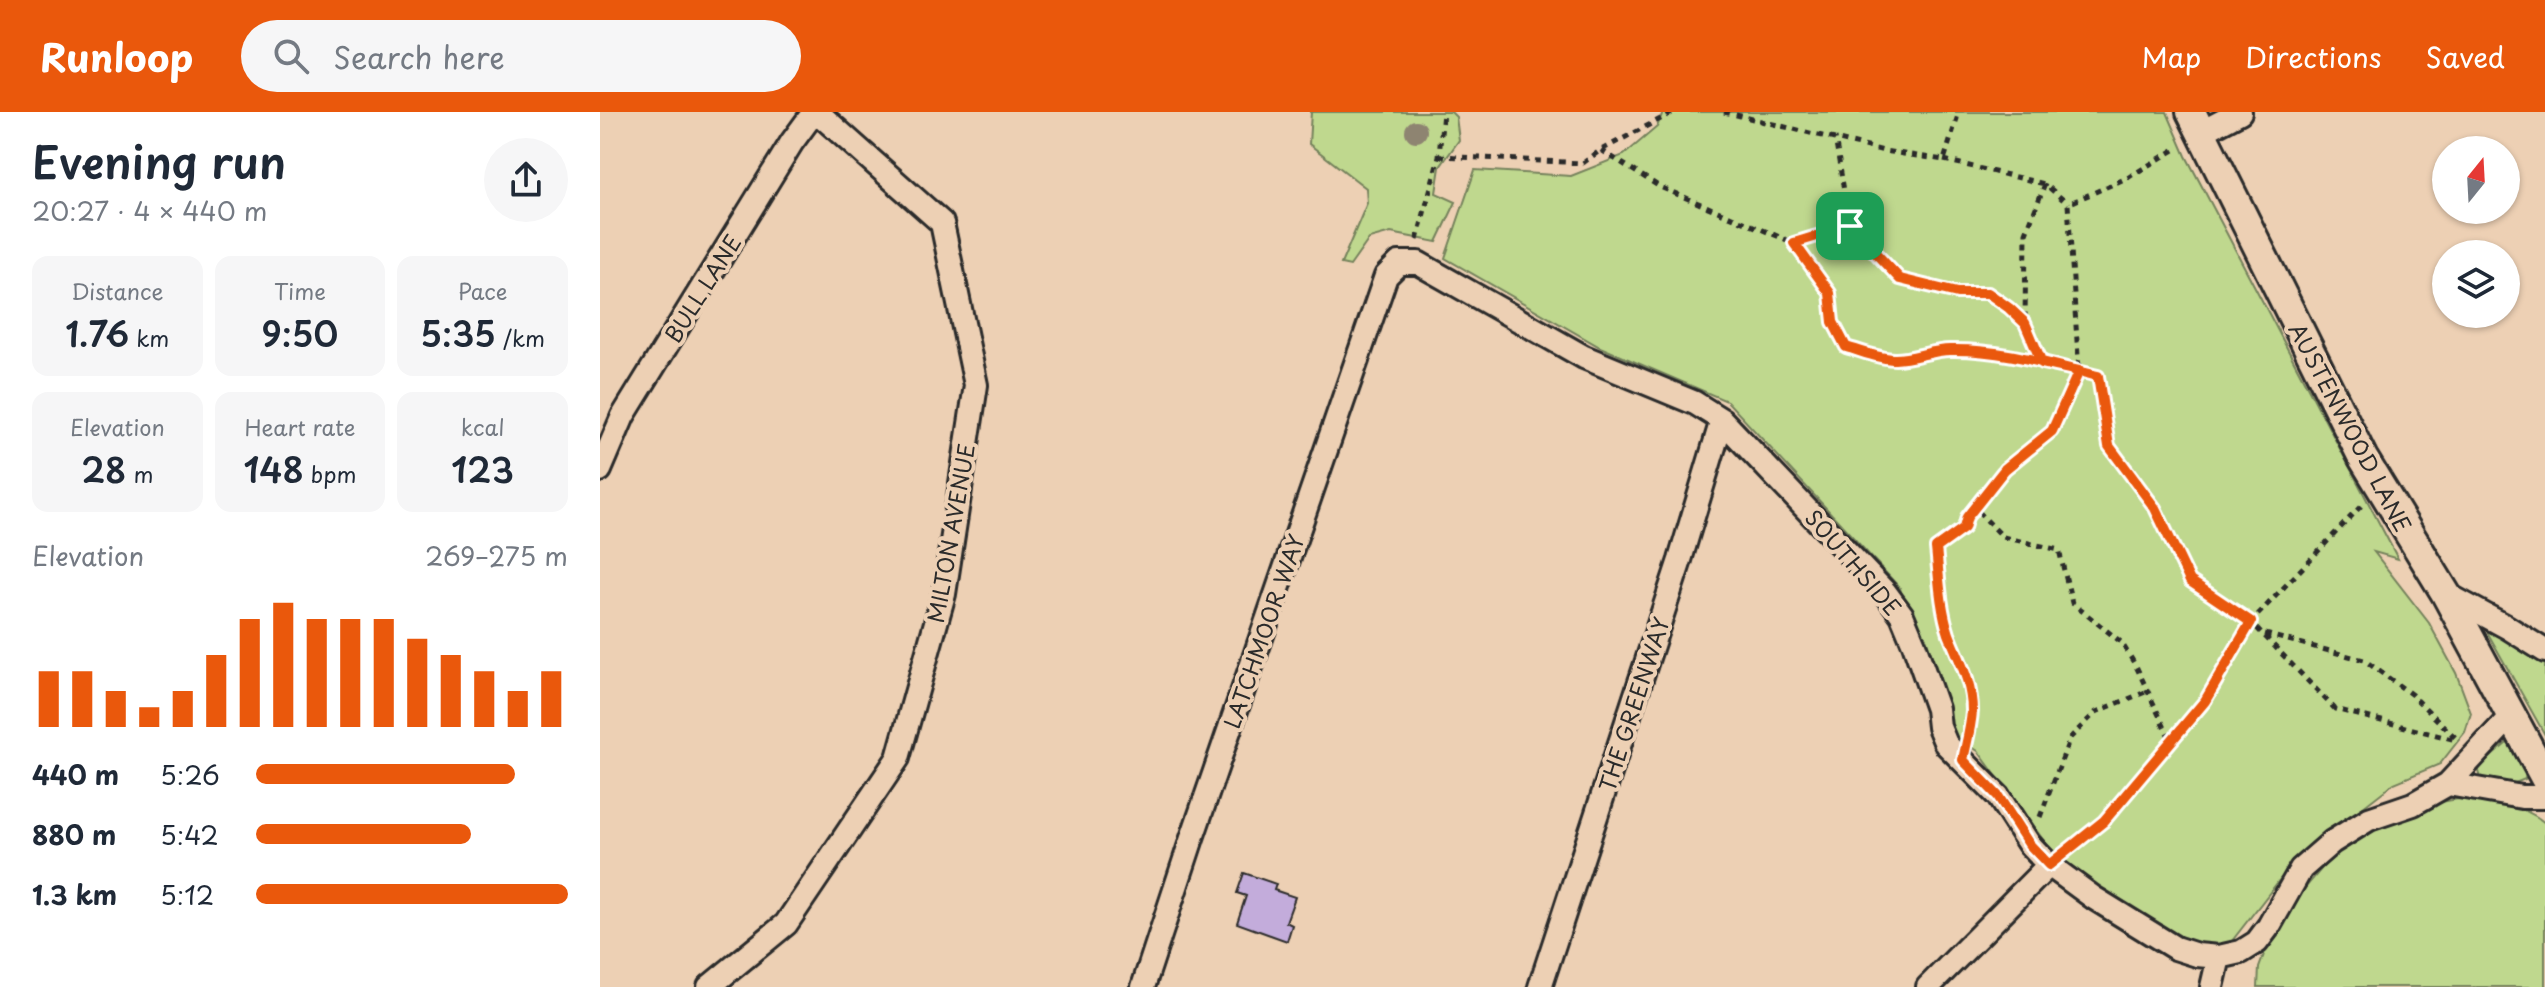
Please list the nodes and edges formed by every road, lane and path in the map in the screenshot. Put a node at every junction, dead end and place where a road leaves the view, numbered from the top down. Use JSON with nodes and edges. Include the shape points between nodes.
{"nodes":[{"id":1,"x":816,"y":112,"type":"edge"},
{"id":2,"x":1443,"y":112,"type":"edge"},
{"id":3,"x":1674,"y":112,"type":"edge"},
{"id":4,"x":1724,"y":112,"type":"edge"},
{"id":5,"x":1959,"y":112,"type":"edge"},
{"id":6,"x":2240,"y":112,"type":"edge"},
{"id":7,"x":2196,"y":123,"type":"edge"},
{"id":8,"x":1835,"y":138,"type":"junction"},
{"id":9,"x":1601,"y":150,"type":"junction"},
{"id":10,"x":1439,"y":156,"type":"junction"},
{"id":11,"x":1944,"y":160,"type":"junction"},
{"id":12,"x":2045,"y":184,"type":"junction"},
{"id":13,"x":2068,"y":204,"type":"junction"},
{"id":14,"x":1850,"y":226,"type":"junction"},
{"id":15,"x":1794,"y":243,"type":"junction"},
{"id":16,"x":1418,"y":263,"type":"junction"},
{"id":17,"x":2025,"y":323,"type":"junction"},
{"id":18,"x":2042,"y":363,"type":"junction"},
{"id":19,"x":2079,"y":371,"type":"junction"},
{"id":20,"x":1722,"y":420,"type":"junction"},
{"id":21,"x":600,"y":470,"type":"edge"},
{"id":22,"x":2379,"y":489,"type":"junction"},
{"id":23,"x":1975,"y":508,"type":"junction"},
{"id":24,"x":2446,"y":594,"type":"junction"},
{"id":25,"x":2251,"y":622,"type":"junction"},
{"id":26,"x":2264,"y":634,"type":"junction"},
{"id":27,"x":2545,"y":651,"type":"edge"},
{"id":28,"x":2148,"y":691,"type":"junction"},
{"id":29,"x":2512,"y":715,"type":"junction"},
{"id":30,"x":2171,"y":741,"type":"junction"},
{"id":31,"x":2467,"y":747,"type":"junction"},
{"id":32,"x":1963,"y":760,"type":"junction"},
{"id":33,"x":2545,"y":778,"type":"edge"},
{"id":34,"x":2448,"y":784,"type":"junction"},
{"id":35,"x":2545,"y":797,"type":"edge"},
{"id":36,"x":2029,"y":844,"type":"junction"},
{"id":37,"x":2049,"y":865,"type":"junction"},
{"id":38,"x":2219,"y":957,"type":"junction"},
{"id":39,"x":709,"y":987,"type":"edge"},
{"id":40,"x":1143,"y":987,"type":"edge"},
{"id":41,"x":1540,"y":987,"type":"edge"},
{"id":42,"x":1928,"y":987,"type":"edge"},
{"id":43,"x":2212,"y":987,"type":"edge"}],
"edges":[{"from":1,"to":21,"type":"street","name":"BULL LANE","via":[[792,142],[623,416]]},
{"from":1,"to":39,"type":"street","name":"MILTON AVENUE","via":[[942,223],[976,385],[944,594],[898,758],[786,924]]},
{"from":2,"to":10,"type":"path"},
{"from":3,"to":9,"type":"path"},
{"from":4,"to":8,"type":"path"},
{"from":5,"to":11,"type":"path"},
{"from":6,"to":7,"type":"street"},
{"from":7,"to":13,"type":"path","via":[[2129,177]]},
{"from":7,"to":22,"type":"street","name":"AUSTENWOOD LANE"},
{"from":8,"to":11,"type":"path"},
{"from":8,"to":14,"type":"path"},
{"from":9,"to":10,"type":"path","via":[[1583,163]]},
{"from":9,"to":15,"type":"path","via":[[1660,187]]},
{"from":10,"to":16,"type":"path","via":[[1416,236]]},
{"from":11,"to":12,"type":"path"},
{"from":12,"to":13,"type":"path"},
{"from":12,"to":17,"type":"path","via":[[2026,233]]},
{"from":13,"to":19,"type":"path"},
{"from":14,"to":15,"type":"path"},
{"from":14,"to":17,"type":"path","via":[[1900,279],[1957,293],[1988,293]]},
{"from":15,"to":18,"type":"path","via":[[1830,293],[1833,322],[1846,347],[1894,360],[1948,350],[2004,353]]},
{"from":16,"to":20,"type":"street","name":"SOUTHSIDE","via":[[1584,357],[1695,403]]},
{"from":16,"to":40,"type":"street","name":"LATCHMOOR WAY","via":[[1399,263],[1386,276]]},
{"from":17,"to":18,"type":"path"},
{"from":18,"to":19,"type":"path"},
{"from":19,"to":23,"type":"path","via":[[2052,431],[2005,469]]},
{"from":19,"to":25,"type":"path","via":[[2098,376],[2109,446],[2155,508],[2190,581]]},
{"from":20,"to":32,"type":"street","name":"SOUTHSIDE","via":[[1894,603],[1925,672],[1946,744]]},
{"from":20,"to":41,"type":"street","name":"THE GREENWAY"},
{"from":22,"to":24,"type":"street","name":"AUSTENWOOD LANE"},
{"from":22,"to":25,"type":"path"},
{"from":23,"to":28,"type":"path","via":[[2003,537],[2059,550],[2072,603],[2121,642]]},
{"from":23,"to":32,"type":"path","via":[[1964,528],[1936,548],[1946,621],[1967,674],[1972,712]]},
{"from":24,"to":27,"type":"street"},
{"from":24,"to":29,"type":"street","name":"AUSTENWOOD LANE"},
{"from":25,"to":26,"type":"path"},
{"from":25,"to":30,"type":"path","via":[[2205,701]]},
{"from":26,"to":31,"type":"path","via":[[2364,660],[2412,695]]},
{"from":26,"to":31,"type":"path","via":[[2335,709]]},
{"from":28,"to":30,"type":"path"},
{"from":28,"to":36,"type":"path","via":[[2096,712],[2070,738]]},
{"from":29,"to":31,"type":"street"},
{"from":29,"to":33,"type":"street","name":"AUSTENWOOD LANE"},
{"from":30,"to":37,"type":"path","via":[[2104,821]]},
{"from":31,"to":34,"type":"street"},
{"from":32,"to":36,"type":"street","name":"SOUTHSIDE","via":[[1998,796]]},
{"from":34,"to":35,"type":"street"},
{"from":34,"to":38,"type":"street","via":[[2413,804],[2369,819],[2332,842],[2301,869],[2257,942]]},
{"from":36,"to":37,"type":"street","name":"SOUTHSIDE"},
{"from":37,"to":38,"type":"street","name":"SOUTHSIDE","via":[[2175,948]]},
{"from":37,"to":42,"type":"street"},
{"from":38,"to":43,"type":"street"}]}
